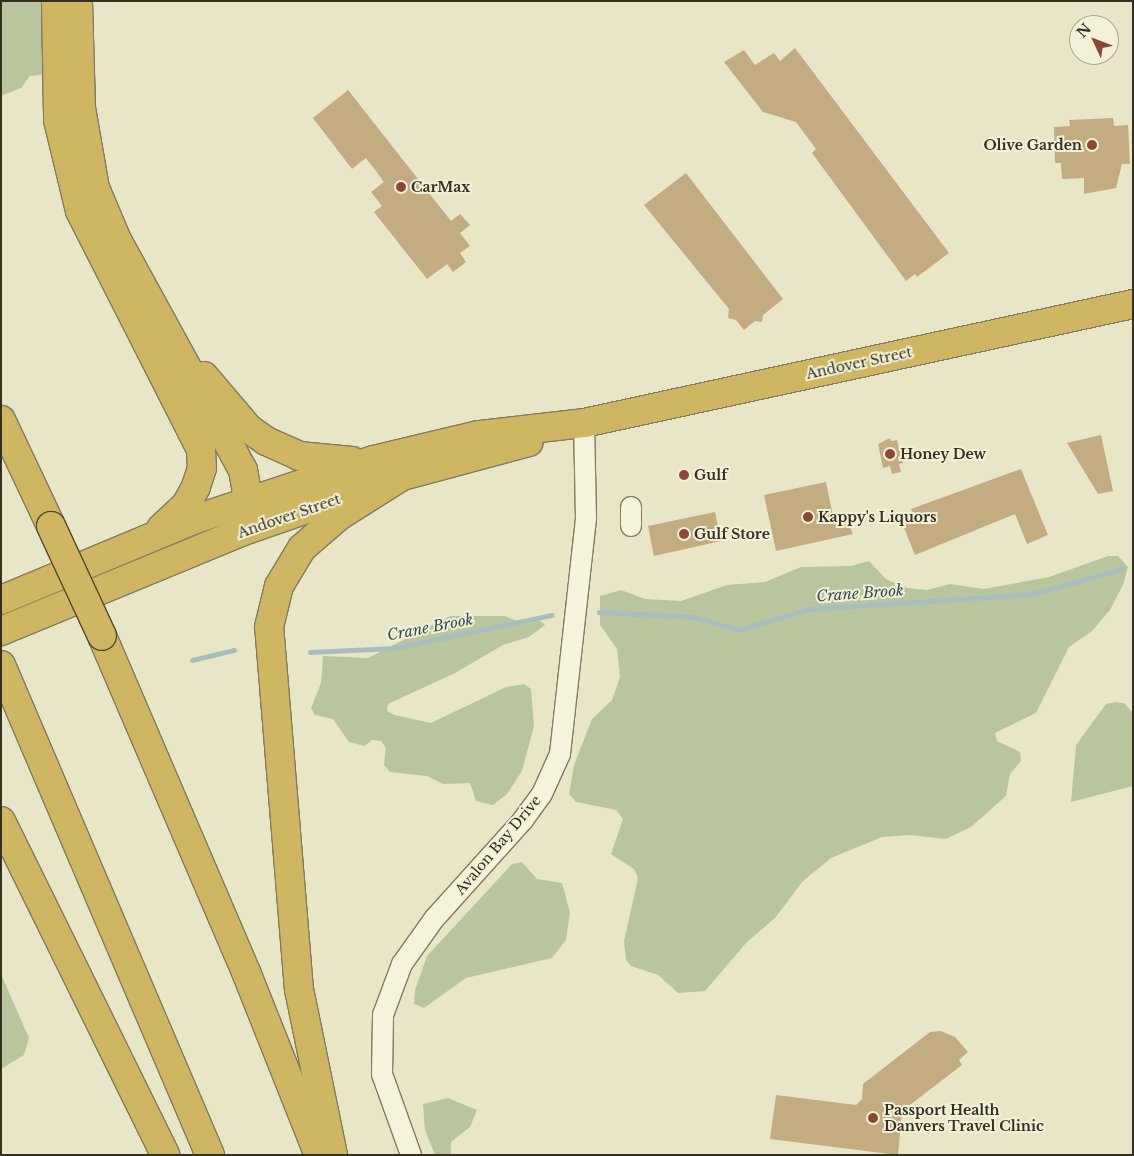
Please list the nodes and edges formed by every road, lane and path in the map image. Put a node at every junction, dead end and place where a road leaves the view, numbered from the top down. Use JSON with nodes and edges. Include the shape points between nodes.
{"nodes":[{"id":1,"x":56,"y":1,"type":"edge"},
{"id":2,"x":78,"y":1,"type":"edge"},
{"id":3,"x":1133,"y":304,"type":"edge"},
{"id":4,"x":169,"y":332,"type":"junction"},
{"id":5,"x":1,"y":420,"type":"edge"},
{"id":6,"x":584,"y":423,"type":"junction"},
{"id":7,"x":373,"y":460,"type":"junction"},
{"id":8,"x":402,"y":476,"type":"junction"},
{"id":9,"x":245,"y":502,"type":"junction"},
{"id":10,"x":146,"y":539,"type":"junction"},
{"id":11,"x":204,"y":546,"type":"junction"},
{"id":12,"x":1,"y":600,"type":"edge"},
{"id":13,"x":1,"y":631,"type":"edge"},
{"id":14,"x":5,"y":672,"type":"edge"},
{"id":15,"x":1,"y":821,"type":"edge"},
{"id":16,"x":166,"y":1155,"type":"edge"},
{"id":17,"x":210,"y":1155,"type":"edge"},
{"id":18,"x":318,"y":1155,"type":"edge"},
{"id":19,"x":333,"y":1155,"type":"edge"},
{"id":20,"x":411,"y":1155,"type":"edge"}],
"edges":[{"from":1,"to":10,"type":"highway","via":[[58,120],[77,201],[105,266],[201,449],[202,468],[186,505]]},
{"from":2,"to":4,"type":"highway","via":[[78,78],[88,164],[117,240]]},
{"from":3,"to":6,"type":"highway","name":"Andover Street"},
{"from":4,"to":7,"type":"highway","via":[[249,429],[266,441],[313,458]]},
{"from":4,"to":9,"type":"highway","via":[[244,470]]},
{"from":5,"to":18,"type":"highway","bridge":true,"via":[[102,636],[239,954]]},
{"from":6,"to":7,"type":"highway","name":"Andover Street","via":[[479,435]]},
{"from":6,"to":8,"type":"highway","name":"Andover Street","via":[[514,448]]},
{"from":6,"to":20,"type":"street","name":"Avalon Bay Drive","via":[[586,518],[560,754],[542,794],[523,820],[434,919],[402,964],[383,1015],[382,1074]]},
{"from":7,"to":9,"type":"highway","name":"Andover Street"},
{"from":8,"to":11,"type":"highway","name":"Andover Street"},
{"from":8,"to":19,"type":"highway","via":[[339,516],[302,548],[279,586],[269,627],[299,990]]},
{"from":9,"to":10,"type":"highway","name":"Andover Street"},
{"from":9,"to":11,"type":"highway","via":[[237,516]]},
{"from":10,"to":12,"type":"highway","name":"Andover Street"},
{"from":11,"to":13,"type":"highway","name":"Andover Street"},
{"from":14,"to":17,"type":"highway"},
{"from":15,"to":16,"type":"highway"}]}
